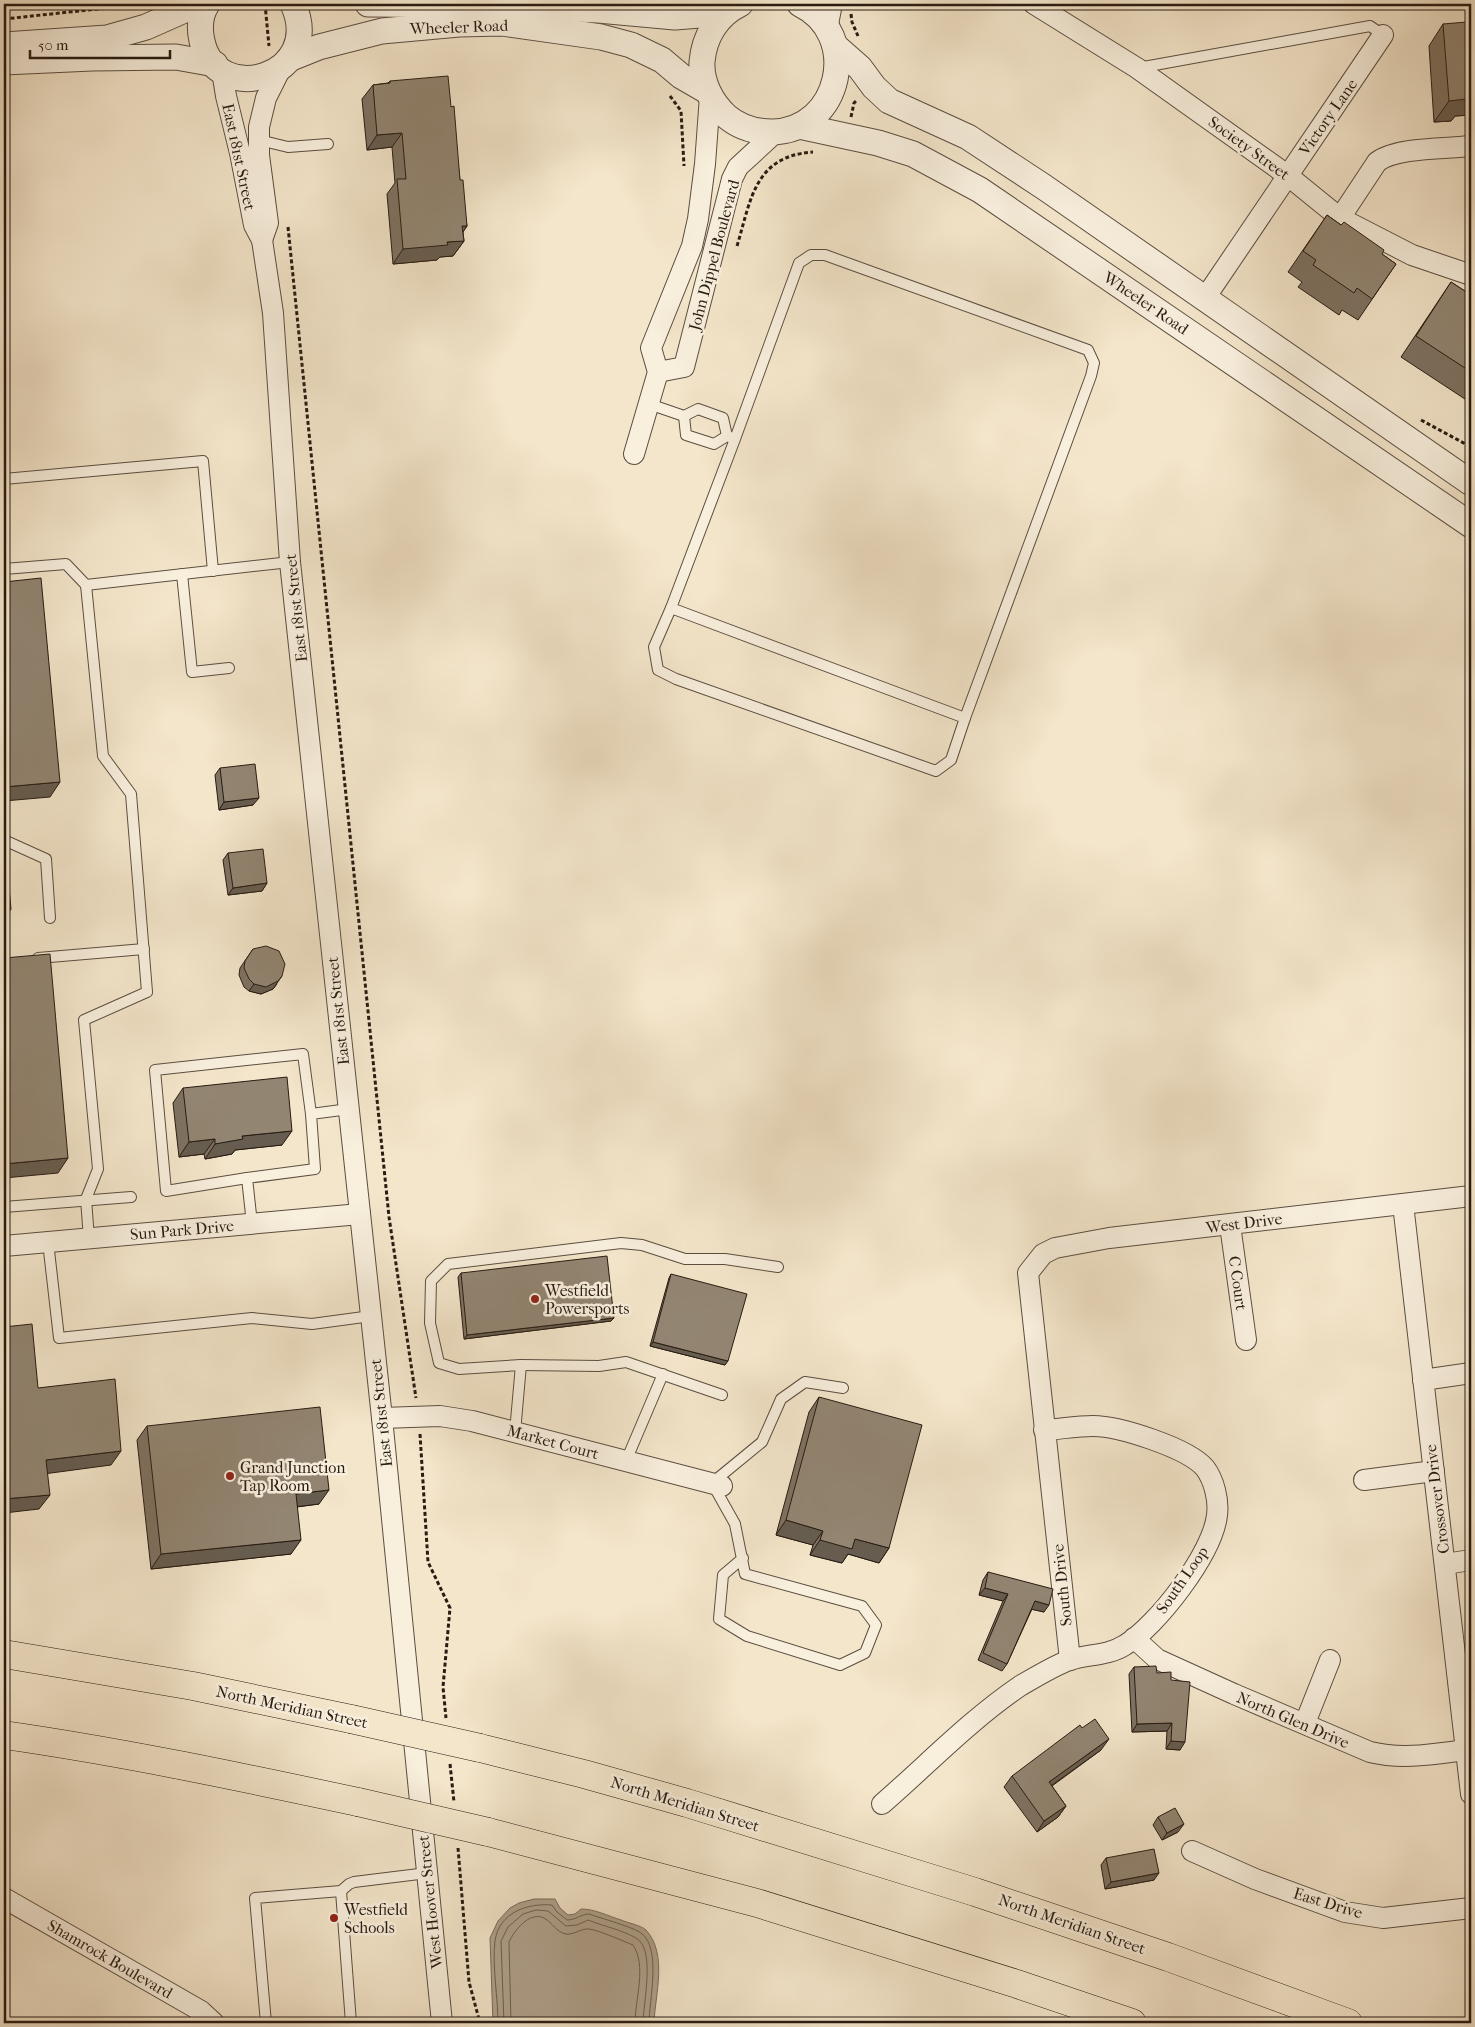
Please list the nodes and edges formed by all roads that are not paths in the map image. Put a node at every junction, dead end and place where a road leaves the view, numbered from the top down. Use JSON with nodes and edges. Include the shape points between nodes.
{"nodes":[{"id":1,"x":198,"y":4,"type":"edge"},
{"id":2,"x":207,"y":4,"type":"edge"},
{"id":3,"x":293,"y":4,"type":"edge"},
{"id":4,"x":368,"y":4,"type":"edge"},
{"id":5,"x":800,"y":4,"type":"edge"},
{"id":6,"x":832,"y":4,"type":"edge"},
{"id":7,"x":1034,"y":4,"type":"edge"},
{"id":8,"x":732,"y":8,"type":"edge"},
{"id":9,"x":1383,"y":34,"type":"joint"},
{"id":10,"x":831,"y":37,"type":"junction"},
{"id":11,"x":4,"y":45,"type":"edge"},
{"id":12,"x":4,"y":62,"type":"edge"},
{"id":13,"x":281,"y":67,"type":"junction"},
{"id":14,"x":219,"y":68,"type":"junction"},
{"id":15,"x":1137,"y":68,"type":"junction"},
{"id":16,"x":709,"y":93,"type":"junction"},
{"id":17,"x":787,"y":129,"type":"junction"},
{"id":18,"x":259,"y":140,"type":"junction"},
{"id":19,"x":328,"y":144,"type":"dead end"},
{"id":20,"x":1471,"y":146,"type":"edge"},
{"id":21,"x":1288,"y":175,"type":"junction"},
{"id":22,"x":1340,"y":218,"type":"junction"},
{"id":23,"x":262,"y":240,"type":"junction"},
{"id":24,"x":1471,"y":275,"type":"edge"},
{"id":25,"x":1205,"y":298,"type":"junction"},
{"id":26,"x":658,"y":372,"type":"junction"},
{"id":27,"x":649,"y":404,"type":"junction"},
{"id":28,"x":684,"y":416,"type":"junction"},
{"id":29,"x":731,"y":438,"type":"junction"},
{"id":30,"x":634,"y":454,"type":"dead end"},
{"id":31,"x":4,"y":480,"type":"edge"},
{"id":32,"x":1471,"y":483,"type":"edge"},
{"id":33,"x":1471,"y":525,"type":"edge"},
{"id":34,"x":290,"y":562,"type":"junction"},
{"id":35,"x":4,"y":569,"type":"edge"},
{"id":36,"x":213,"y":571,"type":"junction"},
{"id":37,"x":182,"y":574,"type":"junction"},
{"id":38,"x":86,"y":585,"type":"junction"},
{"id":39,"x":671,"y":608,"type":"junction"},
{"id":40,"x":229,"y":668,"type":"dead end"},
{"id":41,"x":965,"y":718,"type":"junction"},
{"id":42,"x":4,"y":840,"type":"edge"},
{"id":43,"x":50,"y":918,"type":"dead end"},
{"id":44,"x":144,"y":949,"type":"junction"},
{"id":45,"x":32,"y":958,"type":"edge"},
{"id":46,"x":349,"y":1109,"type":"junction"},
{"id":47,"x":311,"y":1114,"type":"junction"},
{"id":48,"x":247,"y":1178,"type":"junction"},
{"id":49,"x":130,"y":1196,"type":"dead end"},
{"id":50,"x":1471,"y":1196,"type":"edge"},
{"id":51,"x":86,"y":1200,"type":"junction"},
{"id":52,"x":1403,"y":1204,"type":"junction"},
{"id":53,"x":4,"y":1207,"type":"edge"},
{"id":54,"x":360,"y":1214,"type":"junction"},
{"id":55,"x":252,"y":1224,"type":"junction"},
{"id":56,"x":1230,"y":1225,"type":"junction"},
{"id":57,"x":89,"y":1239,"type":"junction"},
{"id":58,"x":48,"y":1242,"type":"junction"},
{"id":59,"x":4,"y":1246,"type":"edge"},
{"id":60,"x":778,"y":1267,"type":"dead end"},
{"id":61,"x":1028,"y":1274,"type":"joint"},
{"id":62,"x":371,"y":1316,"type":"junction"},
{"id":63,"x":1246,"y":1340,"type":"dead end"},
{"id":64,"x":521,"y":1365,"type":"junction"},
{"id":65,"x":1471,"y":1373,"type":"edge"},
{"id":66,"x":663,"y":1374,"type":"junction"},
{"id":67,"x":1423,"y":1380,"type":"junction"},
{"id":68,"x":843,"y":1388,"type":"dead end"},
{"id":69,"x":722,"y":1395,"type":"dead end"},
{"id":70,"x":382,"y":1418,"type":"junction"},
{"id":71,"x":1044,"y":1430,"type":"junction"},
{"id":72,"x":515,"y":1432,"type":"junction"},
{"id":73,"x":626,"y":1461,"type":"junction"},
{"id":74,"x":1434,"y":1471,"type":"junction"},
{"id":75,"x":1364,"y":1480,"type":"dead end"},
{"id":76,"x":717,"y":1485,"type":"junction"},
{"id":77,"x":743,"y":1558,"type":"junction"},
{"id":78,"x":1471,"y":1560,"type":"edge"},
{"id":79,"x":1444,"y":1564,"type":"junction"},
{"id":80,"x":1134,"y":1638,"type":"junction"},
{"id":81,"x":4,"y":1654,"type":"edge"},
{"id":82,"x":1070,"y":1660,"type":"junction"},
{"id":83,"x":1330,"y":1660,"type":"dead end"},
{"id":84,"x":1305,"y":1723,"type":"junction"},
{"id":85,"x":4,"y":1735,"type":"edge"},
{"id":86,"x":1467,"y":1738,"type":"edge"},
{"id":87,"x":418,"y":1781,"type":"joint"},
{"id":88,"x":1471,"y":1794,"type":"edge"},
{"id":89,"x":882,"y":1804,"type":"dead end"},
{"id":90,"x":1192,"y":1851,"type":"dead end"},
{"id":91,"x":427,"y":1872,"type":"junction"},
{"id":92,"x":341,"y":1891,"type":"junction"},
{"id":93,"x":4,"y":1898,"type":"edge"},
{"id":94,"x":1471,"y":1908,"type":"edge"},
{"id":95,"x":214,"y":2023,"type":"edge"},
{"id":96,"x":266,"y":2023,"type":"edge"},
{"id":97,"x":350,"y":2023,"type":"edge"},
{"id":98,"x":442,"y":2023,"type":"edge"},
{"id":99,"x":1132,"y":2023,"type":"edge"},
{"id":100,"x":1348,"y":2023,"type":"edge"}],
"edges":[{"from":1,"to":11,"type":"street","via":[[146,27],[107,38]]},
{"from":2,"to":14,"type":"street","via":[[201,20],[202,44]]},
{"from":3,"to":13,"type":"street","via":[[300,26],[295,49]]},
{"from":4,"to":8,"type":"street","name":"Wheeler Road","via":[[598,10],[675,17]]},
{"from":5,"to":10,"type":"street","via":[[814,13]]},
{"from":6,"to":10,"type":"street"},
{"from":7,"to":15,"type":"street","name":"Society Street"},
{"from":8,"to":16,"type":"street","via":[[710,32],[703,55],[703,73]]},
{"from":9,"to":15,"type":"lane","via":[[1370,26]]},
{"from":9,"to":21,"type":"street","name":"Victory Lane"},
{"from":10,"to":17,"type":"street","via":[[837,68],[832,91],[818,112]]},
{"from":10,"to":25,"type":"street","via":[[874,88],[890,101],[968,137]]},
{"from":12,"to":14,"type":"street","via":[[176,58]]},
{"from":13,"to":14,"type":"street","name":"Wheeler Road","via":[[259,78],[247,79]]},
{"from":13,"to":16,"type":"street","name":"Wheeler Road","via":[[319,47],[382,32],[502,23],[601,37],[631,45],[662,60]]},
{"from":13,"to":18,"type":"street","name":"East 181st Street","via":[[266,98]]},
{"from":14,"to":23,"type":"street","name":"East 181st Street","via":[[254,225]]},
{"from":15,"to":21,"type":"street","name":"Society Street"},
{"from":16,"to":17,"type":"street","name":"Wheeler Road","via":[[721,111],[740,126],[763,132]]},
{"from":16,"to":26,"type":"street","name":"John Dippel Boulevard","via":[[698,219],[692,246],[651,348]]},
{"from":17,"to":26,"type":"street","name":"John Dippel Boulevard","via":[[738,167],[732,179],[684,367]]},
{"from":17,"to":33,"type":"street","name":"Wheeler Road","via":[[849,137],[914,154],[980,190]]},
{"from":18,"to":19,"type":"lane","via":[[288,147]]},
{"from":18,"to":23,"type":"street","name":"East 181st Street","via":[[268,223]]},
{"from":20,"to":22,"type":"street","via":[[1398,152],[1383,157]]},
{"from":21,"to":22,"type":"street","name":"Society Street"},
{"from":21,"to":25,"type":"street","name":"Victory Lane"},
{"from":22,"to":24,"type":"street","name":"Society Street","via":[[1412,255]]},
{"from":23,"to":34,"type":"street","name":"East 181st Street","via":[[273,314]]},
{"from":25,"to":32,"type":"street"},
{"from":26,"to":27,"type":"street"},
{"from":27,"to":28,"type":"lane"},
{"from":27,"to":30,"type":"street"},
{"from":28,"to":29,"type":"lane","via":[[698,408],[723,418]]},
{"from":28,"to":29,"type":"lane","via":[[686,435],[714,444]]},
{"from":29,"to":39,"type":"lane"},
{"from":29,"to":41,"type":"lane","via":[[799,263],[811,255],[825,255],[1088,350],[1094,363],[1091,376]]},
{"from":31,"to":36,"type":"lane","via":[[203,461]]},
{"from":34,"to":36,"type":"lane"},
{"from":34,"to":46,"type":"street","name":"East 181st Street"},
{"from":35,"to":38,"type":"lane","via":[[66,564]]},
{"from":36,"to":37,"type":"lane"},
{"from":37,"to":38,"type":"lane"},
{"from":37,"to":40,"type":"lane","via":[[192,672]]},
{"from":38,"to":44,"type":"lane","via":[[102,756],[132,794]]},
{"from":39,"to":41,"type":"lane"},
{"from":39,"to":41,"type":"lane","via":[[654,647],[658,670],[676,679],[936,770],[951,760]]},
{"from":42,"to":43,"type":"lane","via":[[46,859]]},
{"from":44,"to":45,"type":"lane"},
{"from":44,"to":51,"type":"lane","via":[[148,992],[84,1020],[98,1170]]},
{"from":46,"to":47,"type":"lane"},
{"from":46,"to":54,"type":"street","name":"East 181st Street"},
{"from":47,"to":48,"type":"lane","via":[[315,1169]]},
{"from":47,"to":48,"type":"lane","via":[[303,1054],[155,1070],[166,1191]]},
{"from":48,"to":55,"type":"lane"},
{"from":49,"to":51,"type":"lane"},
{"from":50,"to":52,"type":"street","name":"West Drive"},
{"from":51,"to":53,"type":"lane"},
{"from":51,"to":57,"type":"lane"},
{"from":52,"to":56,"type":"street","name":"West Drive"},
{"from":52,"to":67,"type":"street","name":"Crossover Drive"},
{"from":54,"to":55,"type":"street","name":"Sun Park Drive"},
{"from":54,"to":62,"type":"street","name":"East 181st Street"},
{"from":55,"to":57,"type":"street","name":"Sun Park Drive"},
{"from":56,"to":61,"type":"street","name":"West Drive","via":[[1068,1244],[1043,1254]]},
{"from":56,"to":63,"type":"street","name":"C Court"},
{"from":57,"to":58,"type":"street","name":"Sun Park Drive"},
{"from":58,"to":59,"type":"street","name":"Sun Park Drive"},
{"from":58,"to":62,"type":"lane","via":[[59,1338],[252,1318],[312,1324]]},
{"from":60,"to":64,"type":"lane","via":[[725,1259],[685,1259],[622,1243],[448,1264],[431,1281],[430,1323],[439,1363],[459,1369]]},
{"from":61,"to":71,"type":"street","name":"South Drive"},
{"from":62,"to":70,"type":"street","name":"East 181st Street"},
{"from":64,"to":66,"type":"lane","via":[[599,1366],[626,1362]]},
{"from":64,"to":72,"type":"lane"},
{"from":65,"to":67,"type":"street"},
{"from":66,"to":69,"type":"lane"},
{"from":66,"to":73,"type":"lane"},
{"from":67,"to":74,"type":"street","name":"Crossover Drive"},
{"from":68,"to":76,"type":"lane","via":[[806,1382],[781,1399],[762,1442]]},
{"from":70,"to":72,"type":"street","name":"Market Court","via":[[440,1416]]},
{"from":70,"to":87,"type":"street","name":"East 181st Street"},
{"from":71,"to":80,"type":"street","name":"South Loop","via":[[1106,1427],[1163,1443],[1198,1461],[1211,1478],[1217,1514],[1206,1550],[1168,1605]]},
{"from":71,"to":82,"type":"street","name":"South Drive"},
{"from":72,"to":73,"type":"street","name":"Market Court"},
{"from":73,"to":76,"type":"street","name":"Market Court"},
{"from":74,"to":75,"type":"street"},
{"from":74,"to":79,"type":"street","name":"Crossover Drive"},
{"from":76,"to":77,"type":"lane","via":[[735,1524]]},
{"from":77,"to":77,"type":"lane","via":[[745,1574],[862,1606],[876,1625],[865,1653],[840,1665],[747,1636],[719,1619],[723,1575]]},
{"from":78,"to":79,"type":"street"},
{"from":79,"to":86,"type":"street","name":"Crossover Drive"},
{"from":80,"to":82,"type":"street","name":"South Loop","via":[[1124,1646],[1100,1655]]},
{"from":80,"to":84,"type":"street","name":"North Glen Drive","via":[[1157,1658]]},
{"from":81,"to":100,"type":"highway","name":"North Meridian Street","bridge":true,"via":[[193,1686],[480,1748],[584,1774],[975,1892]]},
{"from":82,"to":89,"type":"street","via":[[1022,1685],[993,1706]]},
{"from":83,"to":84,"type":"street"},
{"from":84,"to":86,"type":"street","name":"North Glen Drive","via":[[1326,1735],[1386,1756],[1410,1757]]},
{"from":85,"to":99,"type":"highway","bridge":true,"via":[[160,1761],[488,1832],[757,1903]]},
{"from":86,"to":88,"type":"street","name":"Crossover Drive"},
{"from":87,"to":91,"type":"street","name":"West Hoover Street"},
{"from":90,"to":94,"type":"street","name":"East Drive","via":[[1254,1880],[1345,1912],[1383,1918]]},
{"from":91,"to":92,"type":"lane","via":[[354,1882]]},
{"from":91,"to":98,"type":"street","name":"West Hoover Street"},
{"from":92,"to":96,"type":"lane","via":[[254,1898]]},
{"from":92,"to":97,"type":"lane"},
{"from":93,"to":95,"type":"street","name":"Shamrock Boulevard","via":[[201,2011]]}]}
